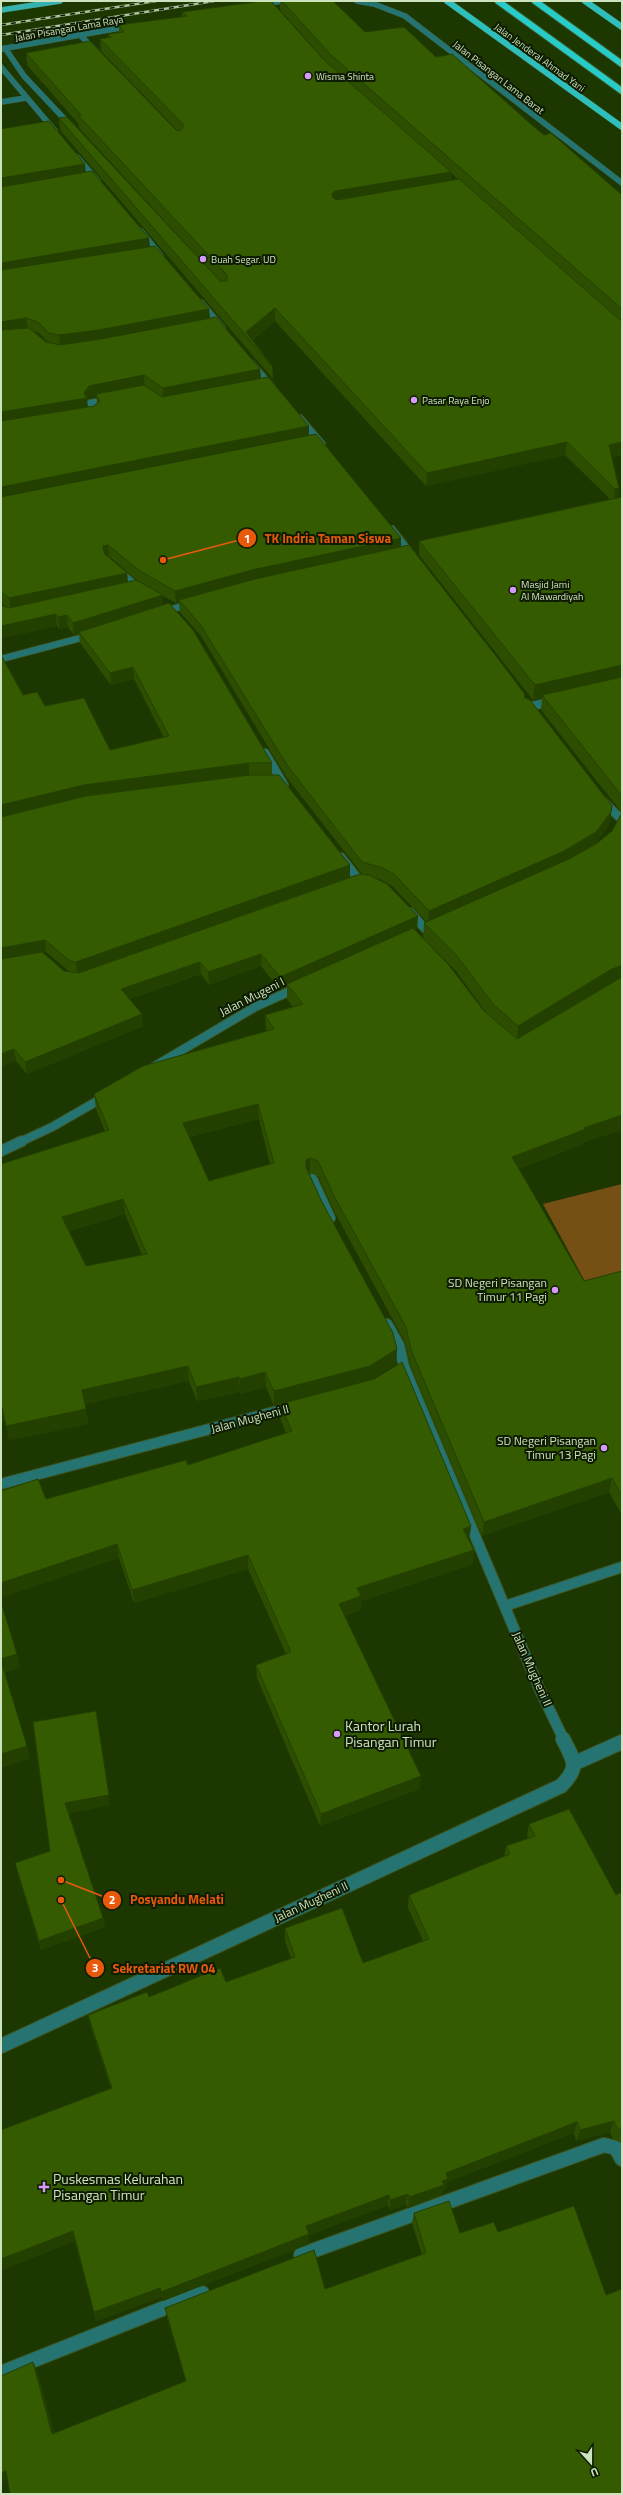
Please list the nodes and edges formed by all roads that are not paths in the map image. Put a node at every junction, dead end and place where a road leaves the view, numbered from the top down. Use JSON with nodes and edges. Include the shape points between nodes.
{"nodes":[{"id":1,"x":60,"y":1,"type":"edge"},
{"id":2,"x":282,"y":1,"type":"edge"},
{"id":3,"x":357,"y":1,"type":"edge"},
{"id":4,"x":447,"y":1,"type":"edge"},
{"id":5,"x":498,"y":1,"type":"edge"},
{"id":6,"x":535,"y":1,"type":"edge"},
{"id":7,"x":585,"y":1,"type":"edge"},
{"id":8,"x":268,"y":3,"type":"junction"},
{"id":9,"x":252,"y":6,"type":"edge"},
{"id":10,"x":273,"y":9,"type":"edge"},
{"id":11,"x":1,"y":10,"type":"edge"},
{"id":12,"x":135,"y":26,"type":"edge"},
{"id":13,"x":622,"y":27,"type":"edge"},
{"id":14,"x":80,"y":35,"type":"junction"},
{"id":15,"x":3,"y":49,"type":"edge"},
{"id":16,"x":101,"y":56,"type":"edge"},
{"id":17,"x":622,"y":64,"type":"edge"},
{"id":18,"x":1,"y":67,"type":"edge"},
{"id":19,"x":622,"y":91,"type":"edge"},
{"id":20,"x":26,"y":98,"type":"junction"},
{"id":21,"x":1,"y":102,"type":"edge"},
{"id":22,"x":622,"y":127,"type":"edge"},
{"id":23,"x":76,"y":131,"type":"edge"},
{"id":24,"x":61,"y":138,"type":"edge"},
{"id":25,"x":71,"y":149,"type":"edge"},
{"id":26,"x":95,"y":177,"type":"junction"},
{"id":27,"x":88,"y":178,"type":"edge"},
{"id":28,"x":622,"y":183,"type":"edge"},
{"id":29,"x":105,"y":189,"type":"edge"},
{"id":30,"x":134,"y":223,"type":"edge"},
{"id":31,"x":158,"y":252,"type":"junction"},
{"id":32,"x":150,"y":253,"type":"edge"},
{"id":33,"x":166,"y":262,"type":"edge"},
{"id":34,"x":194,"y":294,"type":"edge"},
{"id":35,"x":218,"y":323,"type":"junction"},
{"id":36,"x":211,"y":325,"type":"edge"},
{"id":37,"x":228,"y":337,"type":"edge"},
{"id":38,"x":248,"y":359,"type":"edge"},
{"id":39,"x":270,"y":383,"type":"junction"},
{"id":40,"x":262,"y":384,"type":"edge"},
{"id":41,"x":279,"y":395,"type":"edge"},
{"id":42,"x":115,"y":398,"type":"edge"},
{"id":43,"x":294,"y":411,"type":"edge"},
{"id":44,"x":79,"y":415,"type":"edge"},
{"id":45,"x":319,"y":440,"type":"junction"},
{"id":46,"x":311,"y":442,"type":"edge"},
{"id":47,"x":327,"y":450,"type":"edge"},
{"id":48,"x":388,"y":524,"type":"edge"},
{"id":49,"x":108,"y":561,"type":"edge"},
{"id":50,"x":420,"y":564,"type":"edge"},
{"id":51,"x":146,"y":592,"type":"edge"},
{"id":52,"x":205,"y":599,"type":"edge"},
{"id":53,"x":163,"y":601,"type":"edge"},
{"id":54,"x":174,"y":611,"type":"junction"},
{"id":55,"x":157,"y":614,"type":"edge"},
{"id":56,"x":98,"y":634,"type":"edge"},
{"id":57,"x":1,"y":659,"type":"edge"},
{"id":58,"x":563,"y":699,"type":"edge"},
{"id":59,"x":528,"y":707,"type":"edge"},
{"id":60,"x":262,"y":747,"type":"edge"},
{"id":61,"x":269,"y":781,"type":"edge"},
{"id":62,"x":282,"y":782,"type":"junction"},
{"id":63,"x":597,"y":793,"type":"edge"},
{"id":64,"x":291,"y":794,"type":"edge"},
{"id":65,"x":619,"y":819,"type":"edge"},
{"id":66,"x":616,"y":828,"type":"edge"},
{"id":67,"x":335,"y":849,"type":"edge"},
{"id":68,"x":377,"y":881,"type":"edge"},
{"id":69,"x":406,"y":908,"type":"edge"},
{"id":70,"x":416,"y":938,"type":"edge"},
{"id":71,"x":310,"y":983,"type":"edge"},
{"id":72,"x":146,"y":1071,"type":"edge"},
{"id":73,"x":115,"y":1090,"type":"edge"},
{"id":74,"x":1,"y":1151,"type":"edge"},
{"id":75,"x":312,"y":1179,"type":"edge"},
{"id":76,"x":335,"y":1228,"type":"edge"},
{"id":77,"x":384,"y":1318,"type":"edge"},
{"id":78,"x":404,"y":1367,"type":"junction"},
{"id":79,"x":392,"y":1375,"type":"edge"},
{"id":80,"x":303,"y":1405,"type":"edge"},
{"id":81,"x":1,"y":1484,"type":"edge"},
{"id":82,"x":622,"y":1567,"type":"edge"},
{"id":83,"x":505,"y":1606,"type":"junction"},
{"id":84,"x":622,"y":1742,"type":"edge"},
{"id":85,"x":576,"y":1763,"type":"junction"},
{"id":86,"x":1,"y":2046,"type":"edge"},
{"id":87,"x":622,"y":2159,"type":"edge"},
{"id":88,"x":288,"y":2260,"type":"edge"},
{"id":89,"x":214,"y":2289,"type":"edge"},
{"id":90,"x":1,"y":2373,"type":"edge"}],
"edges":[{"from":1,"to":11,"type":"main road"},
{"from":2,"to":8,"type":"street"},
{"from":3,"to":28,"type":"street","name":"Jalan Pisangan Lama Barat","via":[[374,4],[405,16]]},
{"from":4,"to":22,"type":"highway","name":"Jalan Jenderal Ahmad Yani"},
{"from":5,"to":19,"type":"highway"},
{"from":6,"to":17,"type":"highway"},
{"from":7,"to":13,"type":"highway"},
{"from":8,"to":9,"type":"street"},
{"from":8,"to":10,"type":"street"},
{"from":12,"to":14,"type":"street","name":"Jalan Pisangan Lama Raya"},
{"from":14,"to":15,"type":"street","name":"Jalan Pisangan Lama Raya"},
{"from":14,"to":16,"type":"street"},
{"from":15,"to":23,"type":"street","via":[[24,76]]},
{"from":18,"to":20,"type":"street","via":[[8,80]]},
{"from":20,"to":21,"type":"street"},
{"from":20,"to":24,"type":"street"},
{"from":25,"to":26,"type":"street"},
{"from":26,"to":27,"type":"street"},
{"from":26,"to":29,"type":"street"},
{"from":30,"to":31,"type":"street"},
{"from":31,"to":32,"type":"street"},
{"from":31,"to":33,"type":"street"},
{"from":34,"to":35,"type":"street"},
{"from":35,"to":36,"type":"street"},
{"from":35,"to":37,"type":"street"},
{"from":38,"to":39,"type":"street"},
{"from":39,"to":40,"type":"street"},
{"from":39,"to":41,"type":"street"},
{"from":42,"to":44,"type":"street","via":[[90,403],[96,412]]},
{"from":43,"to":45,"type":"street"},
{"from":45,"to":46,"type":"street"},
{"from":45,"to":47,"type":"street"},
{"from":48,"to":50,"type":"street"},
{"from":49,"to":51,"type":"street","via":[[134,588]]},
{"from":52,"to":54,"type":"street"},
{"from":53,"to":54,"type":"street"},
{"from":54,"to":55,"type":"street"},
{"from":56,"to":57,"type":"street"},
{"from":58,"to":59,"type":"street"},
{"from":60,"to":62,"type":"street"},
{"from":61,"to":62,"type":"street"},
{"from":62,"to":64,"type":"street"},
{"from":63,"to":65,"type":"street"},
{"from":65,"to":66,"type":"street"},
{"from":67,"to":68,"type":"street","via":[[356,881]]},
{"from":69,"to":70,"type":"street","via":[[431,930]]},
{"from":71,"to":72,"type":"street","name":"Jalan Mugeni I","via":[[255,1008]]},
{"from":73,"to":74,"type":"street","via":[[52,1127]]},
{"from":75,"to":76,"type":"street"},
{"from":77,"to":78,"type":"street","name":"Jalan Mugheni II","via":[[399,1345]]},
{"from":78,"to":79,"type":"street"},
{"from":78,"to":83,"type":"street","name":"Jalan Mugheni II"},
{"from":80,"to":81,"type":"street","name":"Jalan Mugheni II"},
{"from":82,"to":83,"type":"street"},
{"from":83,"to":85,"type":"street","name":"Jalan Mugheni II","via":[[539,1688]]},
{"from":84,"to":85,"type":"street"},
{"from":85,"to":86,"type":"street","name":"Jalan Mugheni II","via":[[572,1775],[561,1786]]},
{"from":87,"to":88,"type":"street","via":[[618,2149],[604,2145]]},
{"from":89,"to":90,"type":"street"}]}
